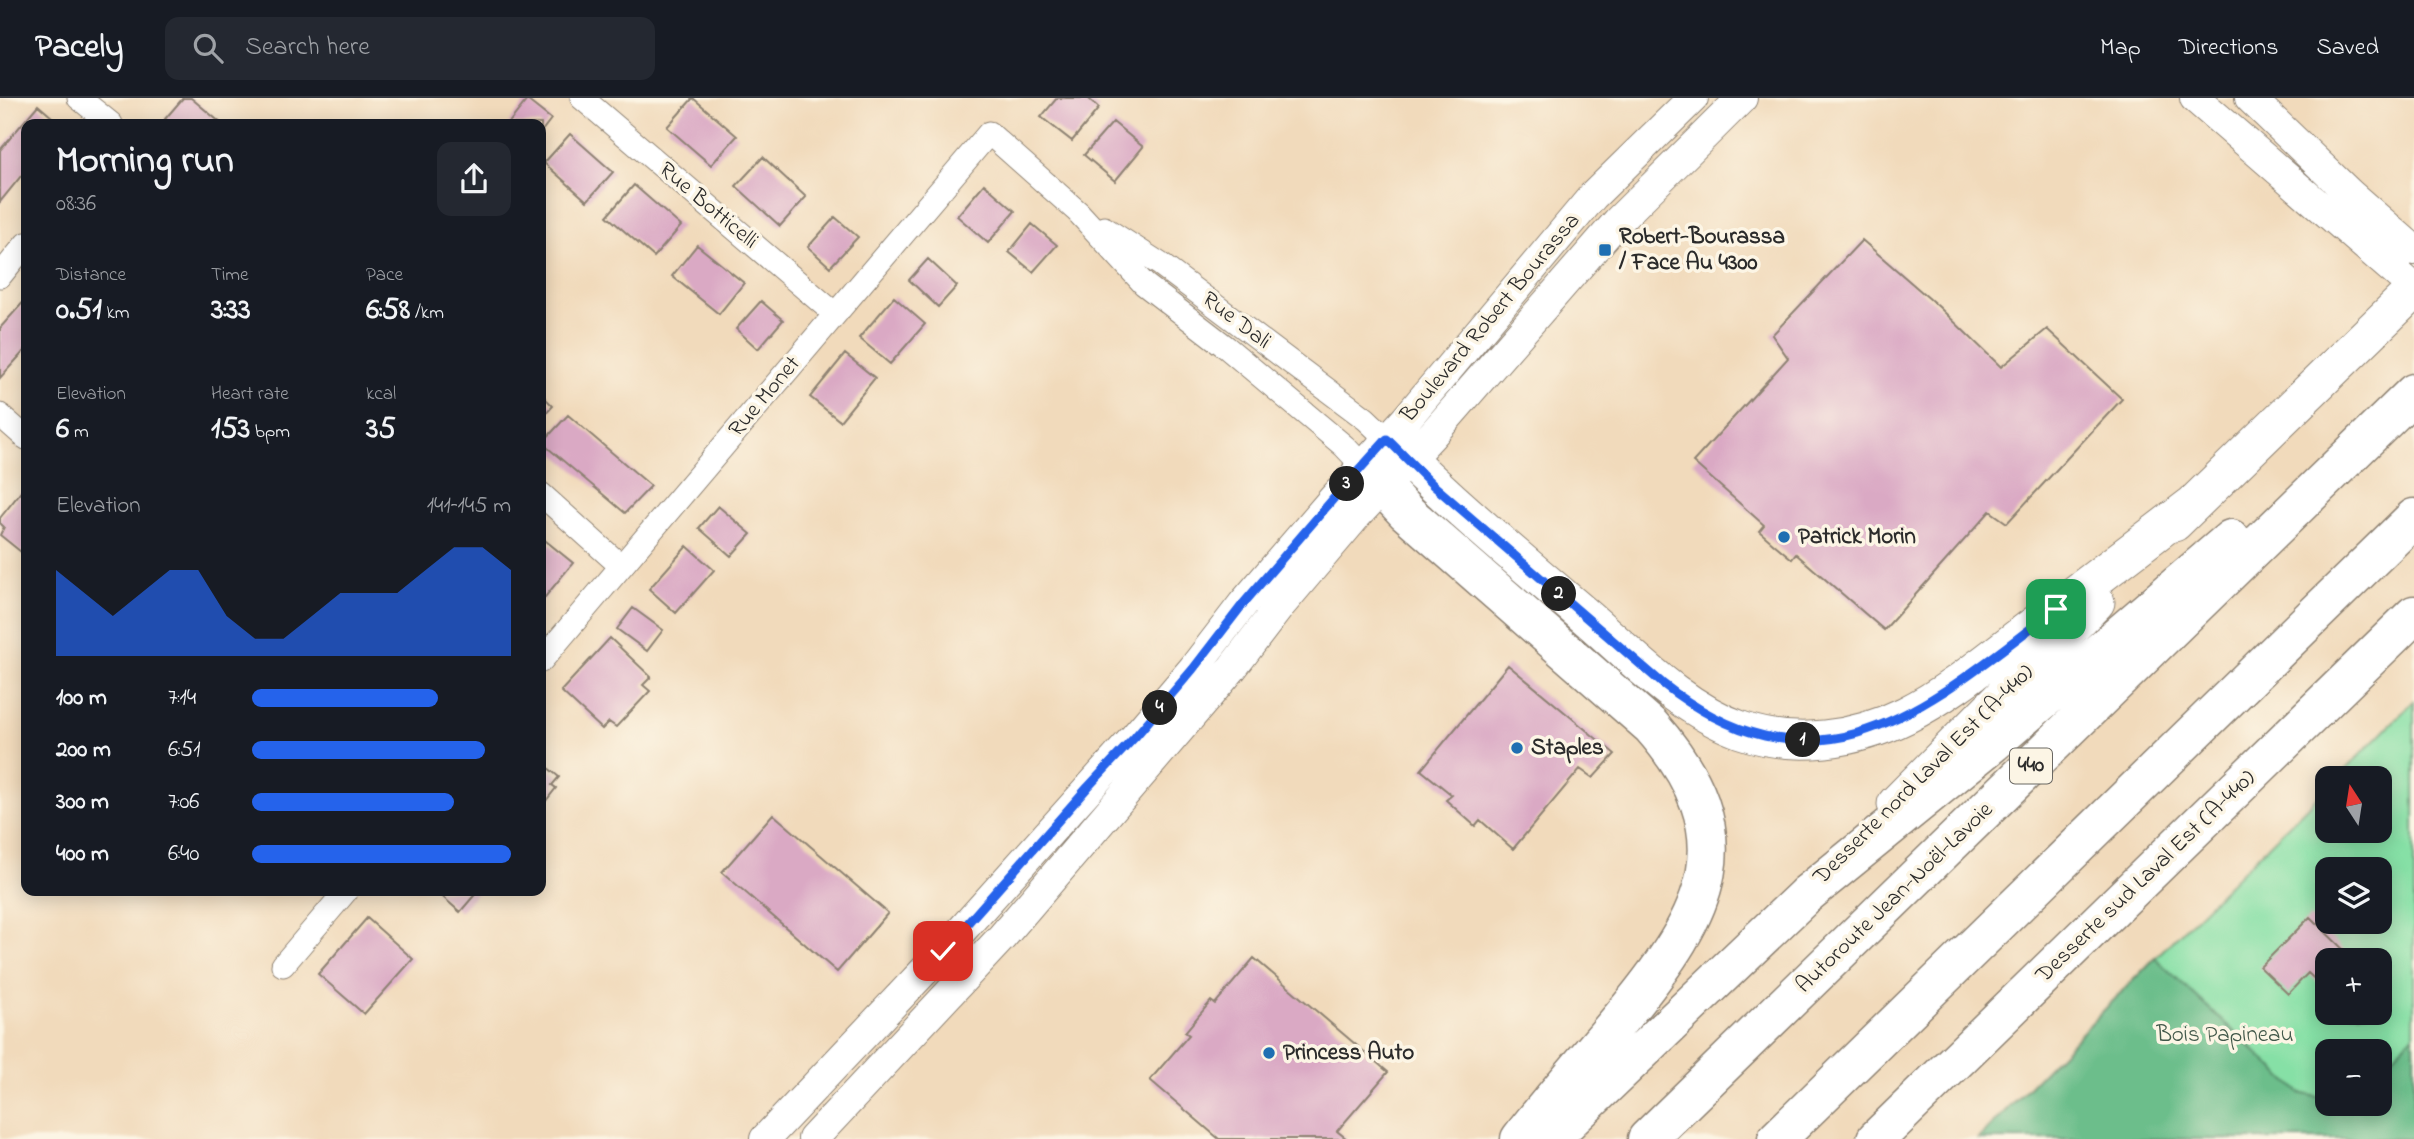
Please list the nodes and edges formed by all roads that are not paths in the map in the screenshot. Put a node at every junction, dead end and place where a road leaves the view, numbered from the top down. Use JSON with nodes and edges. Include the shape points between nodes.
{"nodes":[{"id":1,"x":79,"y":98,"type":"edge"},
{"id":2,"x":582,"y":98,"type":"edge"},
{"id":3,"x":1692,"y":98,"type":"edge"},
{"id":4,"x":1742,"y":98,"type":"edge"},
{"id":5,"x":2195,"y":98,"type":"edge"},
{"id":6,"x":2250,"y":98,"type":"edge"},
{"id":7,"x":105,"y":119,"type":"edge"},
{"id":8,"x":989,"y":133,"type":"joint"},
{"id":9,"x":1078,"y":212,"type":"junction"},
{"id":10,"x":2399,"y":249,"type":"edge"},
{"id":11,"x":21,"y":250,"type":"edge"},
{"id":12,"x":0,"y":276,"type":"edge"},
{"id":13,"x":2414,"y":288,"type":"edge"},
{"id":14,"x":835,"y":314,"type":"junction"},
{"id":15,"x":2414,"y":384,"type":"edge"},
{"id":16,"x":2414,"y":393,"type":"edge"},
{"id":17,"x":0,"y":415,"type":"edge"},
{"id":18,"x":21,"y":434,"type":"edge"},
{"id":19,"x":1385,"y":463,"type":"junction"},
{"id":20,"x":546,"y":498,"type":"edge"},
{"id":21,"x":2191,"y":506,"type":"junction"},
{"id":22,"x":2414,"y":518,"type":"edge"},
{"id":23,"x":621,"y":566,"type":"junction"},
{"id":24,"x":2414,"y":615,"type":"edge"},
{"id":25,"x":546,"y":655,"type":"edge"},
{"id":26,"x":1807,"y":894,"type":"junction"},
{"id":27,"x":342,"y":896,"type":"edge"},
{"id":28,"x":283,"y":965,"type":"dead end"},
{"id":29,"x":765,"y":1139,"type":"edge"},
{"id":30,"x":813,"y":1139,"type":"edge"},
{"id":31,"x":1520,"y":1139,"type":"edge"},
{"id":32,"x":1550,"y":1139,"type":"edge"},
{"id":33,"x":1647,"y":1139,"type":"edge"},
{"id":34,"x":1777,"y":1139,"type":"edge"},
{"id":35,"x":1877,"y":1139,"type":"edge"}],
"edges":[{"from":1,"to":7,"type":"street"},
{"from":2,"to":14,"type":"street","name":"Rue Botticelli"},
{"from":3,"to":19,"type":"street","name":"Boulevard Robert Bourassa","via":[[1593,196]]},
{"from":4,"to":19,"type":"street","name":"Boulevard Robert Bourassa"},
{"from":5,"to":10,"type":"street"},
{"from":6,"to":10,"type":"street"},
{"from":8,"to":9,"type":"street","name":"Rue Dali"},
{"from":8,"to":14,"type":"street","name":"Rue Monet"},
{"from":9,"to":19,"type":"street","name":"Rue Dali","via":[[1144,284],[1344,446]]},
{"from":9,"to":19,"type":"street","name":"Rue Dali","via":[[1160,264],[1366,419]]},
{"from":10,"to":13,"type":"street"},
{"from":11,"to":12,"type":"street"},
{"from":13,"to":21,"type":"main road","name":"Desserte nord Laval Est (A-440)"},
{"from":14,"to":23,"type":"street","name":"Rue Monet"},
{"from":15,"to":26,"type":"highway","via":[[1993,743]]},
{"from":16,"to":33,"type":"highway","name":"Autoroute Jean-Noël-Lavoie","number":"440"},
{"from":17,"to":18,"type":"street"},
{"from":19,"to":21,"type":"main road","via":[[1433,485],[1675,693],[1729,725],[1787,740],[1853,734],[1921,707]]},
{"from":19,"to":29,"type":"street","name":"Boulevard Robert Bourassa","via":[[1243,604],[1135,737],[943,951]]},
{"from":19,"to":30,"type":"street","name":"Boulevard Robert Bourassa","via":[[1233,667],[1114,809],[935,1011]]},
{"from":19,"to":31,"type":"highway","via":[[1406,512],[1651,726],[1683,767],[1702,808],[1707,860],[1700,897],[1685,931],[1646,987]]},
{"from":20,"to":23,"type":"street"},
{"from":21,"to":26,"type":"main road","name":"Desserte nord Laval Est (A-440)"},
{"from":22,"to":34,"type":"highway"},
{"from":23,"to":25,"type":"street","name":"Rue Monet"},
{"from":24,"to":35,"type":"highway","name":"Desserte sud Laval Est (A-440)"},
{"from":26,"to":32,"type":"highway","name":"Desserte nord Laval Est (A-440)"},
{"from":27,"to":28,"type":"street"}]}
